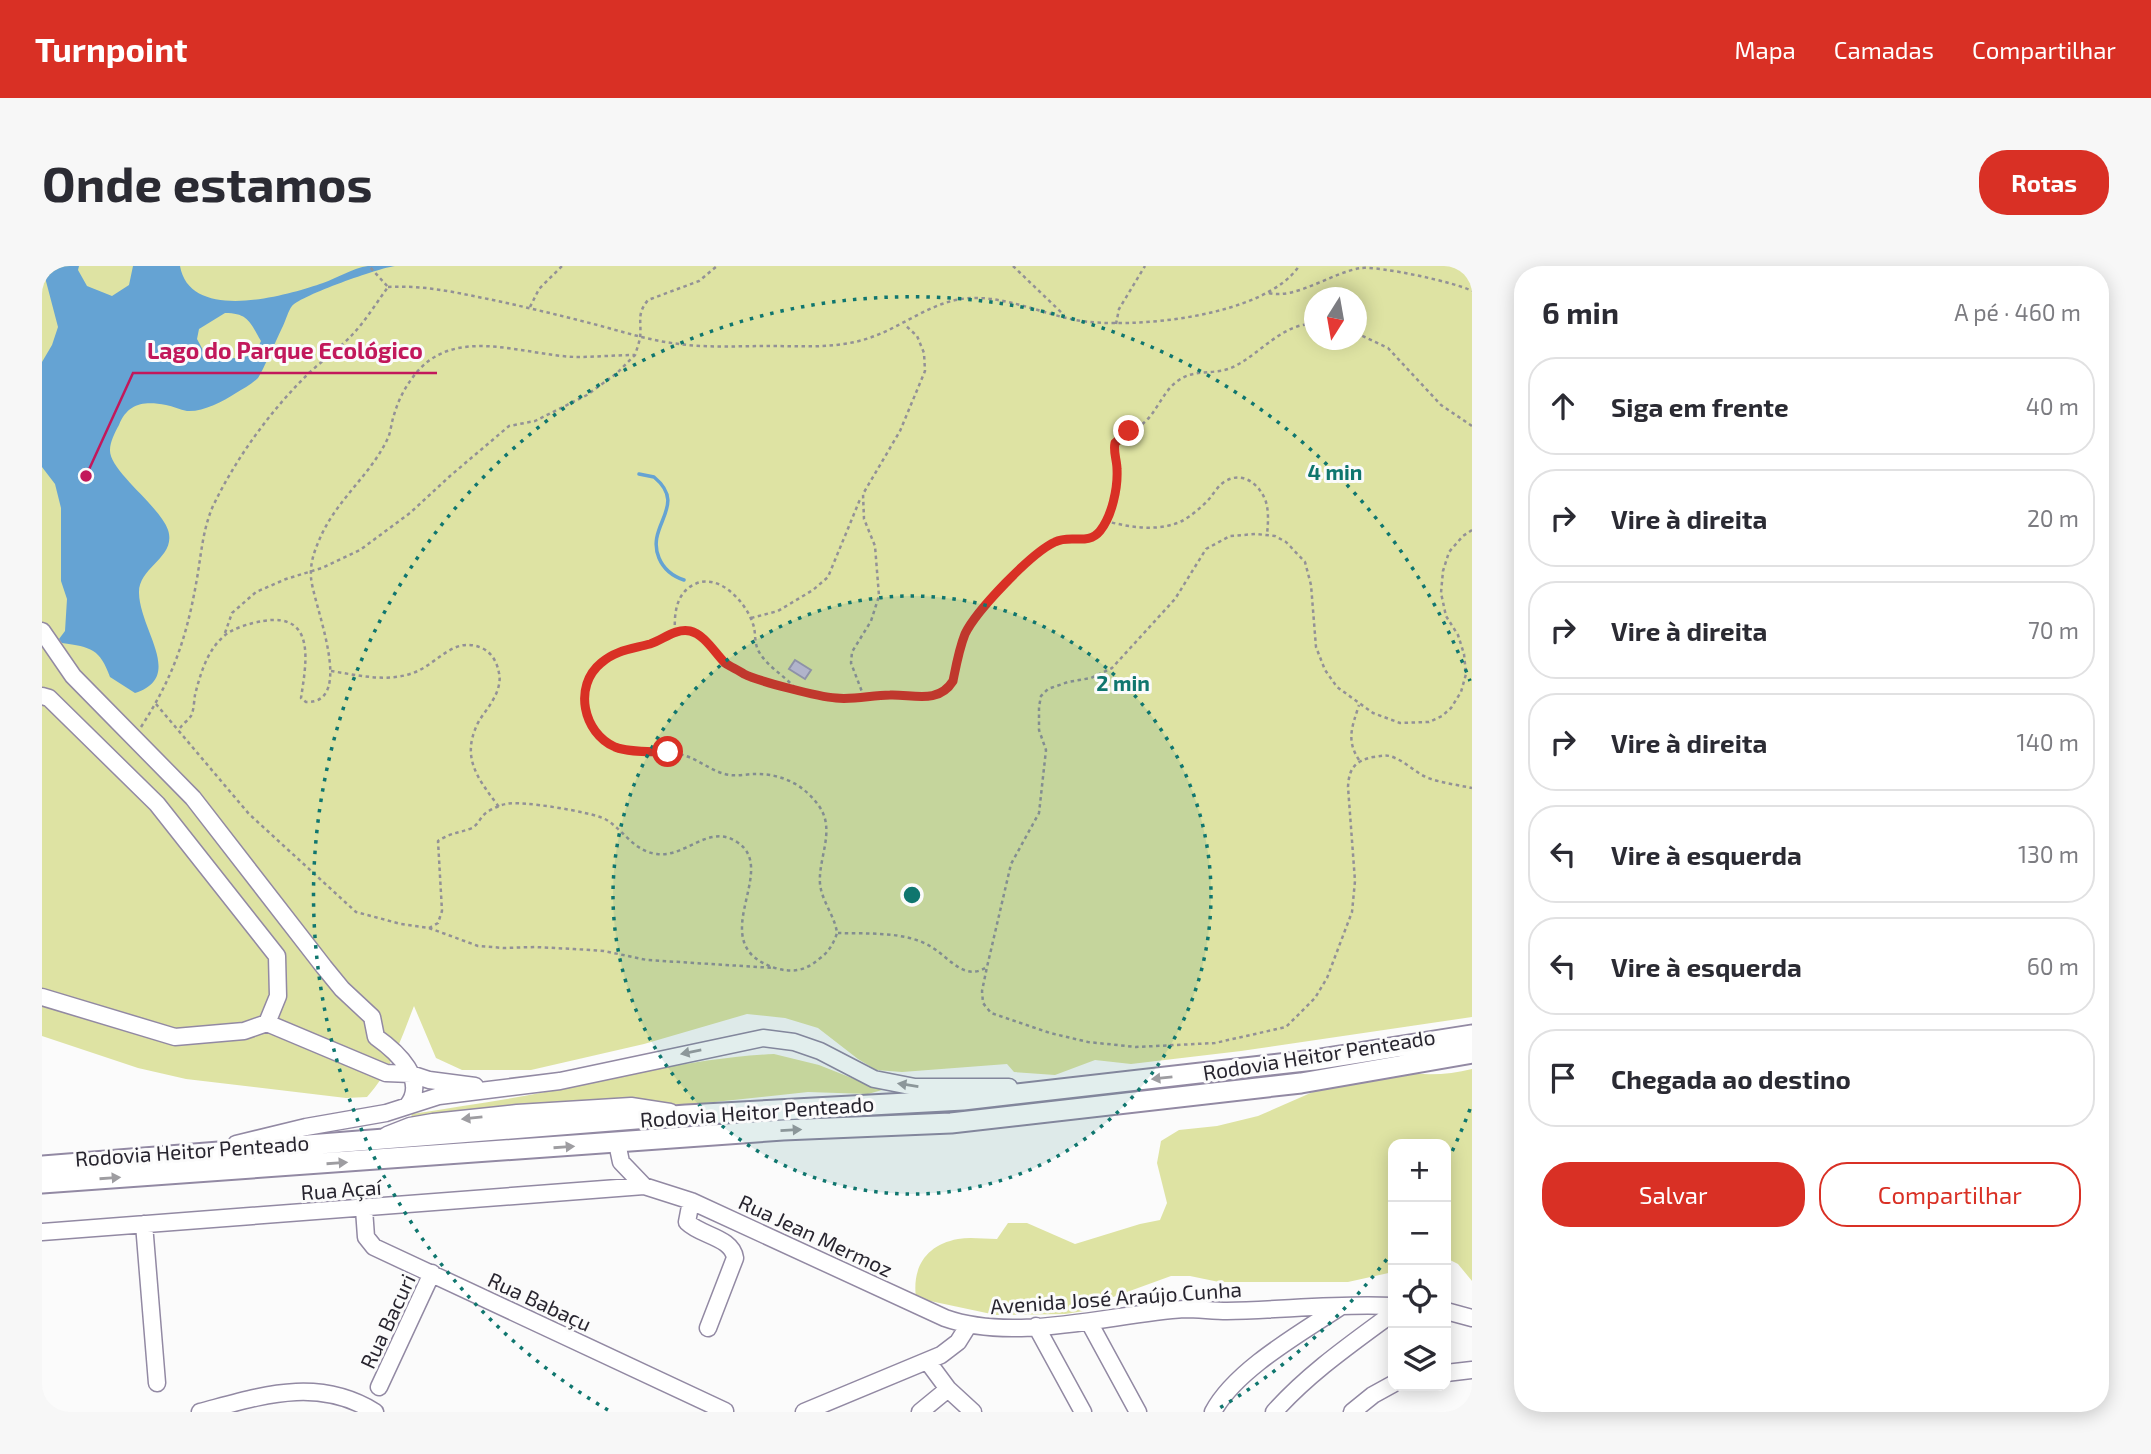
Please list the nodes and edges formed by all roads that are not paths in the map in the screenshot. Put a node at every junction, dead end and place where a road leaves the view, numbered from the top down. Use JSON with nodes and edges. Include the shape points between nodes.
{"nodes":[{"id":1,"x":42,"y":631,"type":"edge"},
{"id":2,"x":42,"y":696,"type":"edge"},
{"id":3,"x":42,"y":997,"type":"edge"},
{"id":4,"x":267,"y":1023,"type":"junction"},
{"id":5,"x":1472,"y":1035,"type":"edge"},
{"id":6,"x":1472,"y":1053,"type":"edge"},
{"id":7,"x":411,"y":1074,"type":"junction"},
{"id":8,"x":1074,"y":1088,"type":"junction"},
{"id":9,"x":493,"y":1089,"type":"junction"},
{"id":10,"x":407,"y":1106,"type":"junction"},
{"id":11,"x":617,"y":1143,"type":"junction"},
{"id":12,"x":197,"y":1154,"type":"junction"},
{"id":13,"x":42,"y":1166,"type":"edge"},
{"id":14,"x":42,"y":1183,"type":"edge"},
{"id":15,"x":644,"y":1186,"type":"junction"},
{"id":16,"x":691,"y":1201,"type":"junction"},
{"id":17,"x":364,"y":1209,"type":"junction"},
{"id":18,"x":144,"y":1224,"type":"junction"},
{"id":19,"x":42,"y":1232,"type":"edge"},
{"id":20,"x":432,"y":1273,"type":"junction"},
{"id":21,"x":1342,"y":1305,"type":"junction"},
{"id":22,"x":1388,"y":1306,"type":"edge"},
{"id":23,"x":1451,"y":1312,"type":"edge"},
{"id":24,"x":1388,"y":1317,"type":"edge"},
{"id":25,"x":1472,"y":1318,"type":"edge"},
{"id":26,"x":1089,"y":1322,"type":"junction"},
{"id":27,"x":968,"y":1326,"type":"junction"},
{"id":28,"x":1036,"y":1326,"type":"junction"},
{"id":29,"x":708,"y":1328,"type":"dead end"},
{"id":30,"x":928,"y":1362,"type":"junction"},
{"id":31,"x":1472,"y":1370,"type":"edge"},
{"id":32,"x":1451,"y":1372,"type":"edge"},
{"id":33,"x":157,"y":1383,"type":"dead end"},
{"id":34,"x":379,"y":1387,"type":"dead end"},
{"id":35,"x":1388,"y":1387,"type":"edge"},
{"id":36,"x":948,"y":1389,"type":"junction"},
{"id":37,"x":725,"y":1411,"type":"edge"},
{"id":38,"x":200,"y":1412,"type":"edge"},
{"id":39,"x":375,"y":1412,"type":"edge"},
{"id":40,"x":804,"y":1412,"type":"edge"},
{"id":41,"x":920,"y":1412,"type":"edge"},
{"id":42,"x":973,"y":1412,"type":"edge"},
{"id":43,"x":1083,"y":1412,"type":"edge"},
{"id":44,"x":1138,"y":1412,"type":"edge"},
{"id":45,"x":1213,"y":1412,"type":"edge"},
{"id":46,"x":1274,"y":1412,"type":"edge"},
{"id":47,"x":1352,"y":1412,"type":"edge"}],
"edges":[{"from":1,"to":7,"type":"street","via":[[73,676],[192,798],[342,989],[372,1017],[376,1037],[396,1051]]},
{"from":2,"to":4,"type":"street","via":[[158,804],[277,956],[278,996]]},
{"from":3,"to":4,"type":"street","via":[[175,1037],[244,1031]]},
{"from":4,"to":7,"type":"street","via":[[386,1073]]},
{"from":5,"to":8,"type":"main road","name":"Rodovia Heitor Penteado","one_way":true,"via":[[1314,1060]]},
{"from":11,"to":6,"type":"main road","name":"Rodovia Heitor Penteado","one_way":true,"via":[[951,1123],[1301,1083]]},
{"from":7,"to":9,"type":"street"},
{"from":7,"to":10,"type":"street","via":[[415,1086]]},
{"from":8,"to":9,"type":"street","one_way":true,"via":[[915,1087],[874,1079],[794,1042],[764,1038],[559,1081]]},
{"from":8,"to":12,"type":"main road","name":"Rodovia Heitor Penteado","one_way":true,"via":[[963,1100],[686,1115]]},
{"from":9,"to":10,"type":"street","via":[[439,1096]]},
{"from":10,"to":12,"type":"street"},
{"from":14,"to":11,"type":"main road","name":"Rodovia Heitor Penteado","one_way":true},
{"from":11,"to":15,"type":"street","via":[[621,1161]]},
{"from":12,"to":13,"type":"main road","name":"Rodovia Heitor Penteado"},
{"from":15,"to":16,"type":"street","name":"Rua Jean Mermoz"},
{"from":15,"to":17,"type":"street","name":"Rua Açaí"},
{"from":16,"to":27,"type":"street","name":"Rua Jean Mermoz"},
{"from":16,"to":29,"type":"street","via":[[687,1222],[734,1250]]},
{"from":17,"to":18,"type":"street","name":"Rua Açaí"},
{"from":17,"to":20,"type":"street","name":"Rua Babaçu","via":[[366,1237],[374,1247]]},
{"from":18,"to":19,"type":"street","name":"Rua Açaí"},
{"from":18,"to":33,"type":"street"},
{"from":20,"to":34,"type":"street","name":"Rua Bacuri"},
{"from":20,"to":37,"type":"street","name":"Rua Babaçu"},
{"from":21,"to":22,"type":"street","name":"Avenida José Araújo Cunha"},
{"from":21,"to":26,"type":"street","name":"Avenida José Araújo Cunha","via":[[1183,1310]]},
{"from":21,"to":45,"type":"street","via":[[1242,1376]]},
{"from":23,"to":25,"type":"street"},
{"from":24,"to":46,"type":"street","via":[[1332,1357]]},
{"from":26,"to":28,"type":"street","name":"Avenida José Araújo Cunha"},
{"from":26,"to":44,"type":"street"},
{"from":27,"to":28,"type":"street","name":"Avenida José Araújo Cunha"},
{"from":27,"to":30,"type":"street","via":[[958,1342]]},
{"from":28,"to":43,"type":"street"},
{"from":30,"to":36,"type":"street"},
{"from":30,"to":40,"type":"street"},
{"from":31,"to":32,"type":"street"},
{"from":35,"to":47,"type":"street"},
{"from":36,"to":41,"type":"street"},
{"from":36,"to":42,"type":"street"},
{"from":38,"to":39,"type":"street","via":[[257,1397],[319,1391],[344,1396]]}]}
